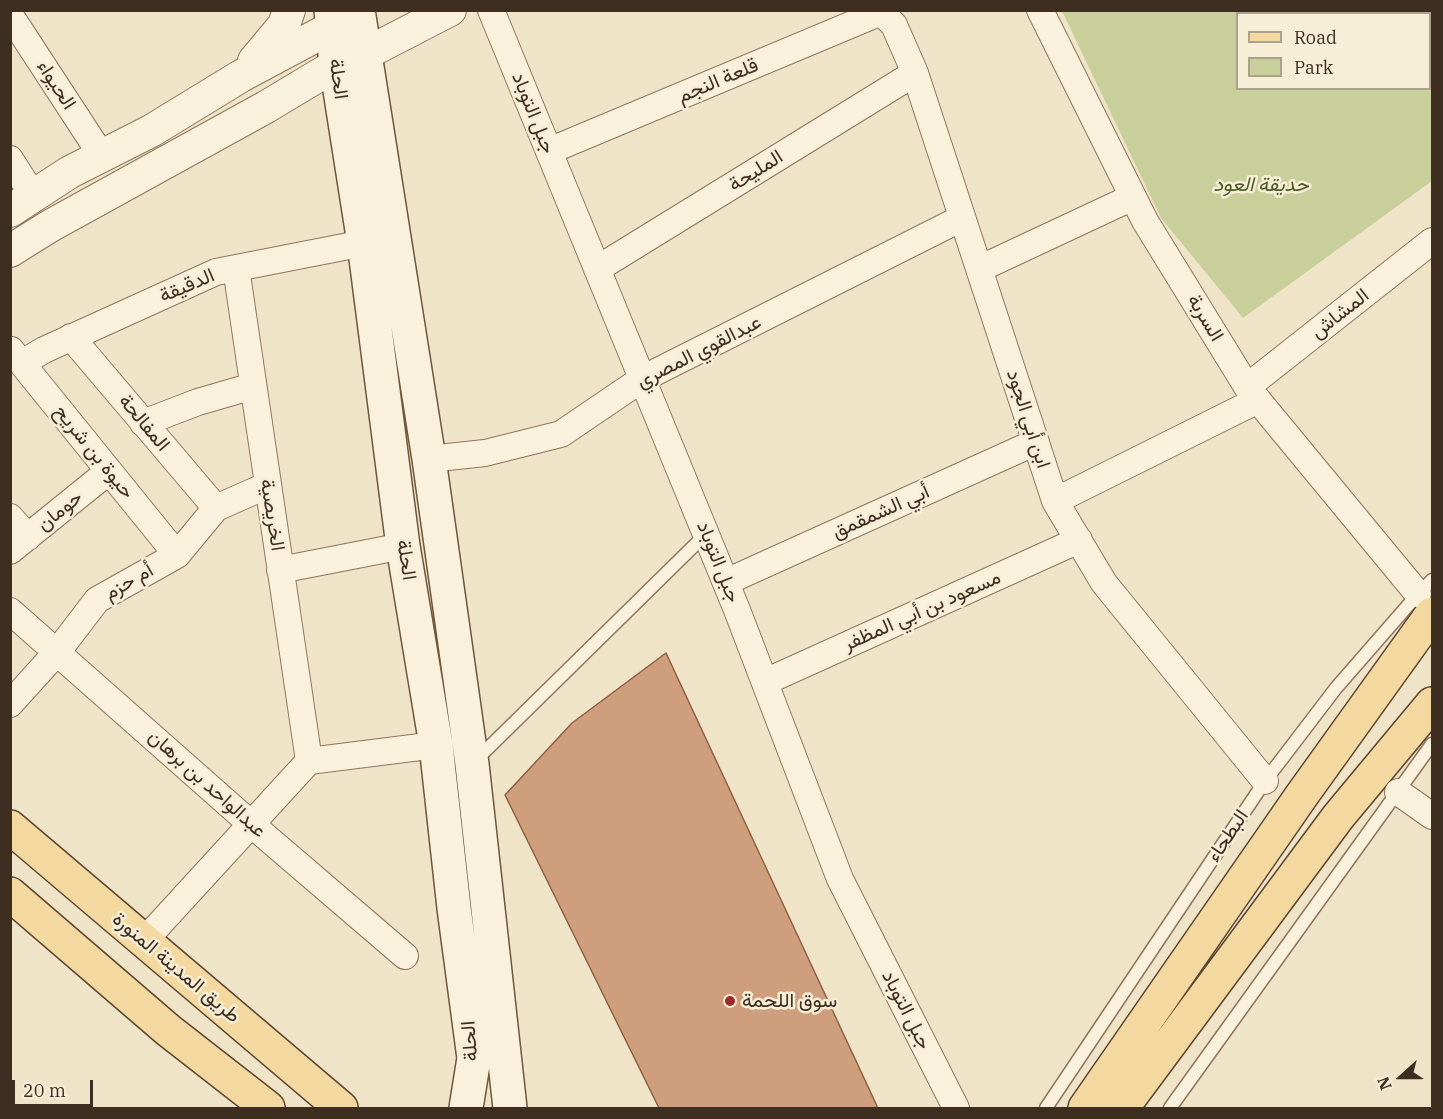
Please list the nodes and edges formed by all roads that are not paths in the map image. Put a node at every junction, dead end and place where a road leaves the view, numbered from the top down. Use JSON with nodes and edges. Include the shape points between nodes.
{"nodes":[{"id":1,"x":289,"y":10,"type":"edge"},
{"id":2,"x":450,"y":10,"type":"edge"},
{"id":3,"x":491,"y":10,"type":"edge"},
{"id":4,"x":1040,"y":10,"type":"edge"},
{"id":5,"x":882,"y":11,"type":"edge"},
{"id":6,"x":349,"y":14,"type":"edge"},
{"id":7,"x":10,"y":15,"type":"edge"},
{"id":8,"x":350,"y":59,"type":"junction"},
{"id":9,"x":915,"y":73,"type":"junction"},
{"id":10,"x":241,"y":76,"type":"junction"},
{"id":11,"x":549,"y":151,"type":"junction"},
{"id":12,"x":102,"y":156,"type":"junction"},
{"id":13,"x":10,"y":159,"type":"edge"},
{"id":14,"x":1133,"y":197,"type":"junction"},
{"id":15,"x":22,"y":204,"type":"edge"},
{"id":16,"x":962,"y":218,"type":"junction"},
{"id":17,"x":1432,"y":241,"type":"edge"},
{"id":18,"x":364,"y":243,"type":"junction"},
{"id":19,"x":10,"y":251,"type":"edge"},
{"id":20,"x":236,"y":268,"type":"junction"},
{"id":21,"x":597,"y":269,"type":"junction"},
{"id":22,"x":979,"y":269,"type":"junction"},
{"id":23,"x":71,"y":337,"type":"junction"},
{"id":24,"x":16,"y":357,"type":"edge"},
{"id":25,"x":642,"y":379,"type":"junction"},
{"id":26,"x":253,"y":386,"type":"junction"},
{"id":27,"x":1253,"y":394,"type":"junction"},
{"id":28,"x":143,"y":423,"type":"junction"},
{"id":29,"x":1036,"y":442,"type":"junction"},
{"id":30,"x":429,"y":459,"type":"junction"},
{"id":31,"x":109,"y":471,"type":"junction"},
{"id":32,"x":268,"y":485,"type":"junction"},
{"id":33,"x":1055,"y":501,"type":"junction"},
{"id":34,"x":216,"y":508,"type":"junction"},
{"id":35,"x":10,"y":517,"type":"edge"},
{"id":36,"x":706,"y":534,"type":"junction"},
{"id":37,"x":1079,"y":540,"type":"junction"},
{"id":38,"x":19,"y":544,"type":"edge"},
{"id":39,"x":403,"y":546,"type":"junction"},
{"id":40,"x":177,"y":555,"type":"junction"},
{"id":41,"x":280,"y":570,"type":"junction"},
{"id":42,"x":726,"y":582,"type":"junction"},
{"id":43,"x":1428,"y":596,"type":"edge"},
{"id":44,"x":10,"y":611,"type":"edge"},
{"id":45,"x":58,"y":651,"type":"junction"},
{"id":46,"x":765,"y":681,"type":"junction"},
{"id":47,"x":10,"y":704,"type":"edge"},
{"id":48,"x":1432,"y":704,"type":"edge"},
{"id":49,"x":1432,"y":744,"type":"edge"},
{"id":50,"x":436,"y":745,"type":"junction"},
{"id":51,"x":309,"y":761,"type":"junction"},
{"id":52,"x":472,"y":764,"type":"junction"},
{"id":53,"x":1265,"y":782,"type":"junction"},
{"id":54,"x":1398,"y":792,"type":"junction"},
{"id":55,"x":1432,"y":816,"type":"edge"},
{"id":56,"x":251,"y":824,"type":"junction"},
{"id":57,"x":10,"y":827,"type":"edge"},
{"id":58,"x":10,"y":894,"type":"edge"},
{"id":59,"x":144,"y":941,"type":"junction"},
{"id":60,"x":405,"y":956,"type":"dead end"},
{"id":61,"x":268,"y":1108,"type":"edge"},
{"id":62,"x":341,"y":1108,"type":"edge"},
{"id":63,"x":466,"y":1108,"type":"edge"},
{"id":64,"x":510,"y":1108,"type":"edge"},
{"id":65,"x":956,"y":1108,"type":"edge"},
{"id":66,"x":1046,"y":1108,"type":"edge"},
{"id":67,"x":1085,"y":1108,"type":"edge"},
{"id":68,"x":1122,"y":1108,"type":"edge"},
{"id":69,"x":1170,"y":1108,"type":"edge"}],
"edges":[{"from":1,"to":10,"type":"street","via":[[284,25]]},
{"from":2,"to":8,"type":"street"},
{"from":3,"to":11,"type":"street","name":"جبل التوباد"},
{"from":4,"to":14,"type":"street","name":"السربة"},
{"from":5,"to":9,"type":"street","name":"ابن أبي الجود","via":[[894,25]]},
{"from":5,"to":11,"type":"street","name":"قلعة النجم"},
{"from":6,"to":8,"type":"main road","name":"الحلة"},
{"from":6,"to":10,"type":"street"},
{"from":7,"to":12,"type":"street","name":"الحيواء"},
{"from":8,"to":18,"type":"main road","name":"الحلة"},
{"from":8,"to":19,"type":"street"},
{"from":8,"to":30,"type":"main road","name":"الحلة"},
{"from":9,"to":16,"type":"street","name":"ابن أبي الجود"},
{"from":9,"to":21,"type":"street","name":"المليحة"},
{"from":10,"to":12,"type":"street"},
{"from":11,"to":21,"type":"street","name":"جبل التوباد"},
{"from":12,"to":15,"type":"street"},
{"from":13,"to":15,"type":"street"},
{"from":14,"to":22,"type":"street"},
{"from":14,"to":27,"type":"street","name":"السربة"},
{"from":16,"to":22,"type":"street","name":"ابن أبي الجود"},
{"from":16,"to":25,"type":"street","name":"عبدالقوي المصري"},
{"from":17,"to":27,"type":"street","name":"المشاش"},
{"from":18,"to":20,"type":"street","name":"الدقيقة"},
{"from":18,"to":39,"type":"main road","name":"الحلة"},
{"from":20,"to":23,"type":"street","name":"الدقيقة","via":[[216,272]]},
{"from":20,"to":26,"type":"street","name":"الخريصية"},
{"from":21,"to":25,"type":"street","name":"جبل التوباد"},
{"from":22,"to":29,"type":"street","name":"ابن أبي الجود"},
{"from":23,"to":24,"type":"street","name":"الدقيقة"},
{"from":23,"to":28,"type":"street","name":"المفالحة"},
{"from":24,"to":31,"type":"street","name":"حيوة بن شريح"},
{"from":25,"to":30,"type":"street","name":"عبدالقوي المصري","via":[[561,434],[485,453]]},
{"from":25,"to":36,"type":"street","name":"جبل التوباد"},
{"from":26,"to":28,"type":"street"},
{"from":26,"to":32,"type":"street","name":"الخريصية"},
{"from":27,"to":33,"type":"street","name":"المشاش"},
{"from":27,"to":43,"type":"street","name":"السربة"},
{"from":28,"to":34,"type":"street","name":"المفالحة"},
{"from":29,"to":33,"type":"street","name":"ابن أبي الجود"},
{"from":29,"to":42,"type":"street","name":"أبي الشمقمق"},
{"from":30,"to":52,"type":"main road","name":"الحلة"},
{"from":31,"to":38,"type":"street","name":"حومان"},
{"from":31,"to":40,"type":"street","name":"حيوة بن شريح"},
{"from":32,"to":34,"type":"street","name":"أم حزم"},
{"from":32,"to":41,"type":"street","name":"الخريصية"},
{"from":33,"to":37,"type":"street","name":"ابن أبي الجود"},
{"from":34,"to":40,"type":"street","name":"أم حزم"},
{"from":35,"to":38,"type":"street"},
{"from":36,"to":42,"type":"street","name":"جبل التوباد"},
{"from":36,"to":52,"type":"lane"},
{"from":37,"to":46,"type":"street","name":"مسعود بن أبي المظفر"},
{"from":37,"to":53,"type":"street","name":"ابن أبي الجود","via":[[1104,583]]},
{"from":39,"to":41,"type":"street"},
{"from":39,"to":50,"type":"main road","name":"الحلة"},
{"from":40,"to":45,"type":"street","name":"أم حزم","via":[[98,600]]},
{"from":41,"to":51,"type":"street","name":"الخريصية"},
{"from":42,"to":46,"type":"street","name":"جبل التوباد"},
{"from":43,"to":53,"type":"lane","name":"البطحاء","via":[[1336,688]]},
{"from":43,"to":67,"type":"main road","name":"البطحاء","via":[[1302,795]]},
{"from":44,"to":45,"type":"street","name":"عبدالواحد بن برهان"},
{"from":45,"to":47,"type":"street","name":"أم حزم"},
{"from":45,"to":56,"type":"street","name":"عبدالواحد بن برهان"},
{"from":46,"to":65,"type":"street","name":"جبل التوباد","via":[[840,879]]},
{"from":48,"to":68,"type":"main road","via":[[1338,817]]},
{"from":49,"to":54,"type":"lane"},
{"from":50,"to":51,"type":"street"},
{"from":50,"to":63,"type":"main road","name":"الحلة","via":[[474,1058]]},
{"from":51,"to":56,"type":"street"},
{"from":52,"to":64,"type":"main road","name":"الحلة"},
{"from":53,"to":66,"type":"lane","name":"البطحاء"},
{"from":54,"to":55,"type":"street"},
{"from":54,"to":69,"type":"lane"},
{"from":56,"to":59,"type":"street"},
{"from":56,"to":60,"type":"street","name":"عبدالواحد بن برهان"},
{"from":57,"to":59,"type":"main road","name":"طريق المدينة المنورة"},
{"from":58,"to":61,"type":"main road","via":[[168,1030]]},
{"from":59,"to":62,"type":"main road","name":"طريق المدينة المنورة"}]}
